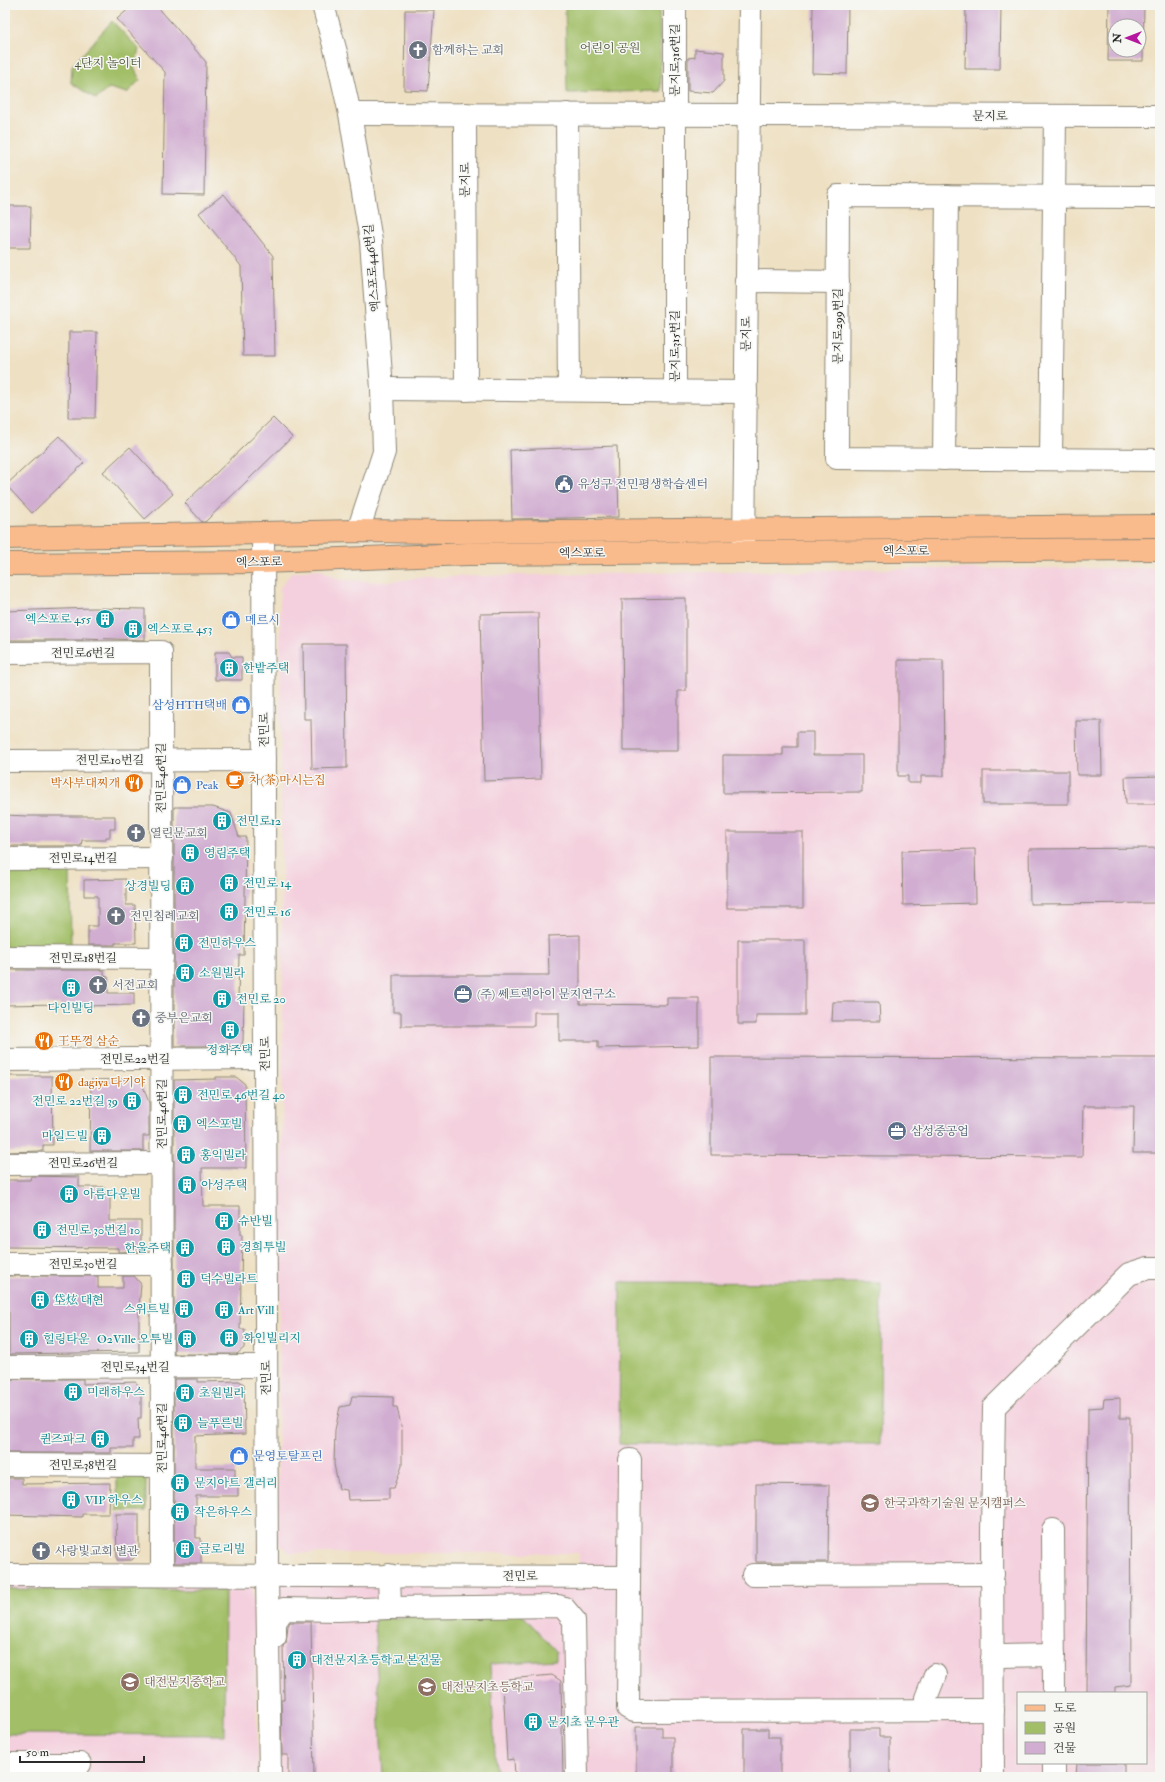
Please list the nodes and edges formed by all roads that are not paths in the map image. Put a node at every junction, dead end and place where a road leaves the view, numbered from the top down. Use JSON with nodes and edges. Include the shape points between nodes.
{"nodes":[{"id":1,"x":323,"y":5,"type":"edge"},
{"id":2,"x":675,"y":5,"type":"edge"},
{"id":3,"x":750,"y":5,"type":"edge"},
{"id":4,"x":350,"y":114,"type":"junction"},
{"id":5,"x":465,"y":114,"type":"junction"},
{"id":6,"x":567,"y":114,"type":"junction"},
{"id":7,"x":674,"y":115,"type":"junction"},
{"id":8,"x":749,"y":115,"type":"junction"},
{"id":9,"x":1055,"y":116,"type":"junction"},
{"id":10,"x":1160,"y":116,"type":"edge"},
{"id":11,"x":947,"y":196,"type":"junction"},
{"id":12,"x":1055,"y":197,"type":"junction"},
{"id":13,"x":1160,"y":197,"type":"edge"},
{"id":14,"x":746,"y":281,"type":"junction"},
{"id":15,"x":838,"y":282,"type":"junction"},
{"id":16,"x":382,"y":389,"type":"junction"},
{"id":17,"x":466,"y":390,"type":"junction"},
{"id":18,"x":568,"y":390,"type":"junction"},
{"id":19,"x":675,"y":391,"type":"junction"},
{"id":20,"x":746,"y":392,"type":"junction"},
{"id":21,"x":944,"y":459,"type":"junction"},
{"id":22,"x":1051,"y":459,"type":"junction"},
{"id":23,"x":1160,"y":460,"type":"edge"},
{"id":24,"x":1160,"y":526,"type":"edge"},
{"id":25,"x":745,"y":528,"type":"junction"},
{"id":26,"x":358,"y":531,"type":"junction"},
{"id":27,"x":263,"y":533,"type":"junction"},
{"id":28,"x":5,"y":538,"type":"edge"},
{"id":29,"x":1160,"y":549,"type":"edge"},
{"id":30,"x":744,"y":552,"type":"junction"},
{"id":31,"x":263,"y":562,"type":"junction"},
{"id":32,"x":5,"y":564,"type":"edge"},
{"id":33,"x":161,"y":652,"type":"joint"},
{"id":34,"x":5,"y":653,"type":"edge"},
{"id":35,"x":161,"y":760,"type":"junction"},
{"id":36,"x":264,"y":760,"type":"junction"},
{"id":37,"x":5,"y":761,"type":"edge"},
{"id":38,"x":162,"y":858,"type":"junction"},
{"id":39,"x":5,"y":859,"type":"edge"},
{"id":40,"x":5,"y":957,"type":"edge"},
{"id":41,"x":162,"y":958,"type":"junction"},
{"id":42,"x":162,"y":1058,"type":"junction"},
{"id":43,"x":265,"y":1058,"type":"junction"},
{"id":44,"x":5,"y":1060,"type":"edge"},
{"id":45,"x":162,"y":1163,"type":"junction"},
{"id":46,"x":5,"y":1164,"type":"edge"},
{"id":47,"x":5,"y":1264,"type":"edge"},
{"id":48,"x":162,"y":1264,"type":"junction"},
{"id":49,"x":1160,"y":1268,"type":"edge"},
{"id":50,"x":266,"y":1366,"type":"junction"},
{"id":51,"x":5,"y":1367,"type":"edge"},
{"id":52,"x":162,"y":1367,"type":"junction"},
{"id":53,"x":630,"y":1460,"type":"dead end"},
{"id":54,"x":5,"y":1465,"type":"edge"},
{"id":55,"x":162,"y":1466,"type":"junction"},
{"id":56,"x":1053,"y":1530,"type":"dead end"},
{"id":57,"x":993,"y":1574,"type":"junction"},
{"id":58,"x":5,"y":1575,"type":"edge"},
{"id":59,"x":162,"y":1575,"type":"junction"},
{"id":60,"x":267,"y":1575,"type":"junction"},
{"id":61,"x":389,"y":1575,"type":"junction"},
{"id":62,"x":753,"y":1575,"type":"dead end"},
{"id":63,"x":629,"y":1577,"type":"junction"},
{"id":64,"x":390,"y":1608,"type":"junction"},
{"id":65,"x":1054,"y":1655,"type":"junction"},
{"id":66,"x":992,"y":1659,"type":"junction"},
{"id":67,"x":935,"y":1675,"type":"dead end"},
{"id":68,"x":275,"y":1682,"type":"dead end"},
{"id":69,"x":1054,"y":1692,"type":"edge"},
{"id":70,"x":926,"y":1710,"type":"junction"},
{"id":71,"x":993,"y":1710,"type":"junction"},
{"id":72,"x":5,"y":1764,"type":"edge"},
{"id":73,"x":80,"y":1764,"type":"dead end"},
{"id":74,"x":1054,"y":1764,"type":"edge"},
{"id":75,"x":270,"y":1777,"type":"edge"},
{"id":76,"x":577,"y":1777,"type":"edge"},
{"id":77,"x":993,"y":1777,"type":"edge"},
{"id":78,"x":1054,"y":1777,"type":"edge"}],
"edges":[{"from":1,"to":4,"type":"street","name":"엑스포로446번길"},
{"from":2,"to":7,"type":"street","name":"문지로316번길"},
{"from":3,"to":8,"type":"street","name":"문지로"},
{"from":4,"to":5,"type":"street","name":"문지로"},
{"from":4,"to":16,"type":"street","name":"엑스포로446번길","via":[[371,241]]},
{"from":5,"to":6,"type":"street","name":"문지로"},
{"from":5,"to":17,"type":"street","name":"문지로"},
{"from":6,"to":7,"type":"street","name":"문지로"},
{"from":6,"to":18,"type":"street"},
{"from":7,"to":8,"type":"street","name":"문지로"},
{"from":7,"to":19,"type":"street","name":"문지로315번길"},
{"from":8,"to":9,"type":"street","name":"문지로"},
{"from":8,"to":14,"type":"street","name":"문지로"},
{"from":9,"to":10,"type":"street","name":"문지로"},
{"from":9,"to":12,"type":"street"},
{"from":11,"to":12,"type":"street","name":"문지로299번길"},
{"from":11,"to":15,"type":"street","name":"문지로299번길","via":[[838,196]]},
{"from":11,"to":21,"type":"street"},
{"from":12,"to":13,"type":"street","name":"문지로299번길"},
{"from":12,"to":22,"type":"street"},
{"from":14,"to":15,"type":"street"},
{"from":14,"to":20,"type":"street","name":"문지로"},
{"from":15,"to":21,"type":"street","name":"문지로299번길","via":[[837,458]]},
{"from":16,"to":17,"type":"street","name":"문지로315번길"},
{"from":16,"to":26,"type":"street","name":"엑스포로446번길","via":[[384,452]]},
{"from":17,"to":18,"type":"street","name":"문지로315번길"},
{"from":18,"to":19,"type":"street","name":"문지로315번길"},
{"from":19,"to":20,"type":"street"},
{"from":20,"to":25,"type":"street","name":"문지로"},
{"from":21,"to":22,"type":"street","name":"문지로299번길"},
{"from":22,"to":23,"type":"street","name":"문지로299번길"},
{"from":24,"to":25,"type":"main road","name":"엑스포로"},
{"from":25,"to":26,"type":"main road","name":"엑스포로"},
{"from":25,"to":30,"type":"street","name":"문지로"},
{"from":26,"to":27,"type":"main road","name":"엑스포로"},
{"from":27,"to":28,"type":"main road","name":"엑스포로"},
{"from":27,"to":31,"type":"street","name":"전민로"},
{"from":29,"to":30,"type":"main road","name":"엑스포로"},
{"from":30,"to":31,"type":"main road","name":"엑스포로","via":[[468,554]]},
{"from":31,"to":32,"type":"main road","name":"엑스포로"},
{"from":31,"to":36,"type":"street","name":"전민로"},
{"from":33,"to":34,"type":"street","name":"전민로6번길"},
{"from":33,"to":35,"type":"street","name":"전민로46번길"},
{"from":35,"to":36,"type":"street","name":"전민로10번길"},
{"from":35,"to":37,"type":"street","name":"전민로10번길"},
{"from":35,"to":38,"type":"street","name":"전민로46번길"},
{"from":36,"to":43,"type":"street","name":"전민로"},
{"from":38,"to":39,"type":"street","name":"전민로14번길"},
{"from":38,"to":41,"type":"street","name":"전민로46번길"},
{"from":40,"to":41,"type":"street","name":"전민로18번길"},
{"from":41,"to":42,"type":"street","name":"전민로46번길"},
{"from":42,"to":43,"type":"street","name":"전민로22번길"},
{"from":42,"to":44,"type":"street","name":"전민로22번길"},
{"from":42,"to":45,"type":"street","name":"전민로46번길"},
{"from":43,"to":50,"type":"street","name":"전민로"},
{"from":45,"to":46,"type":"street","name":"전민로26번길"},
{"from":45,"to":48,"type":"street","name":"전민로46번길"},
{"from":47,"to":48,"type":"street","name":"전민로30번길"},
{"from":48,"to":52,"type":"street","name":"전민로46번길"},
{"from":49,"to":57,"type":"street","via":[[1148,1268],[1129,1274],[994,1407]]},
{"from":50,"to":52,"type":"street","name":"전민로34번길"},
{"from":50,"to":60,"type":"street","name":"전민로"},
{"from":51,"to":52,"type":"street","name":"전민로34번길"},
{"from":52,"to":55,"type":"street","name":"전민로46번길"},
{"from":53,"to":63,"type":"street"},
{"from":54,"to":55,"type":"street","name":"전민로38번길"},
{"from":55,"to":59,"type":"street","name":"전민로46번길"},
{"from":56,"to":65,"type":"street"},
{"from":57,"to":62,"type":"street"},
{"from":57,"to":66,"type":"street"},
{"from":58,"to":59,"type":"street","name":"전민로"},
{"from":59,"to":60,"type":"street","name":"전민로"},
{"from":60,"to":61,"type":"street","name":"전민로"},
{"from":60,"to":75,"type":"street","name":"전민로"},
{"from":61,"to":63,"type":"street","name":"전민로"},
{"from":61,"to":64,"type":"street"},
{"from":63,"to":70,"type":"street","via":[[628,1708],[634,1711]]},
{"from":64,"to":68,"type":"street","via":[[284,1609],[275,1622]]},
{"from":64,"to":76,"type":"street","via":[[564,1608],[574,1620]]},
{"from":65,"to":66,"type":"street","via":[[1002,1656]]},
{"from":65,"to":69,"type":"street"},
{"from":66,"to":71,"type":"street"},
{"from":67,"to":70,"type":"street","via":[[926,1698]]},
{"from":70,"to":71,"type":"street"},
{"from":71,"to":77,"type":"street"},
{"from":72,"to":73,"type":"street"},
{"from":74,"to":78,"type":"street"}]}
